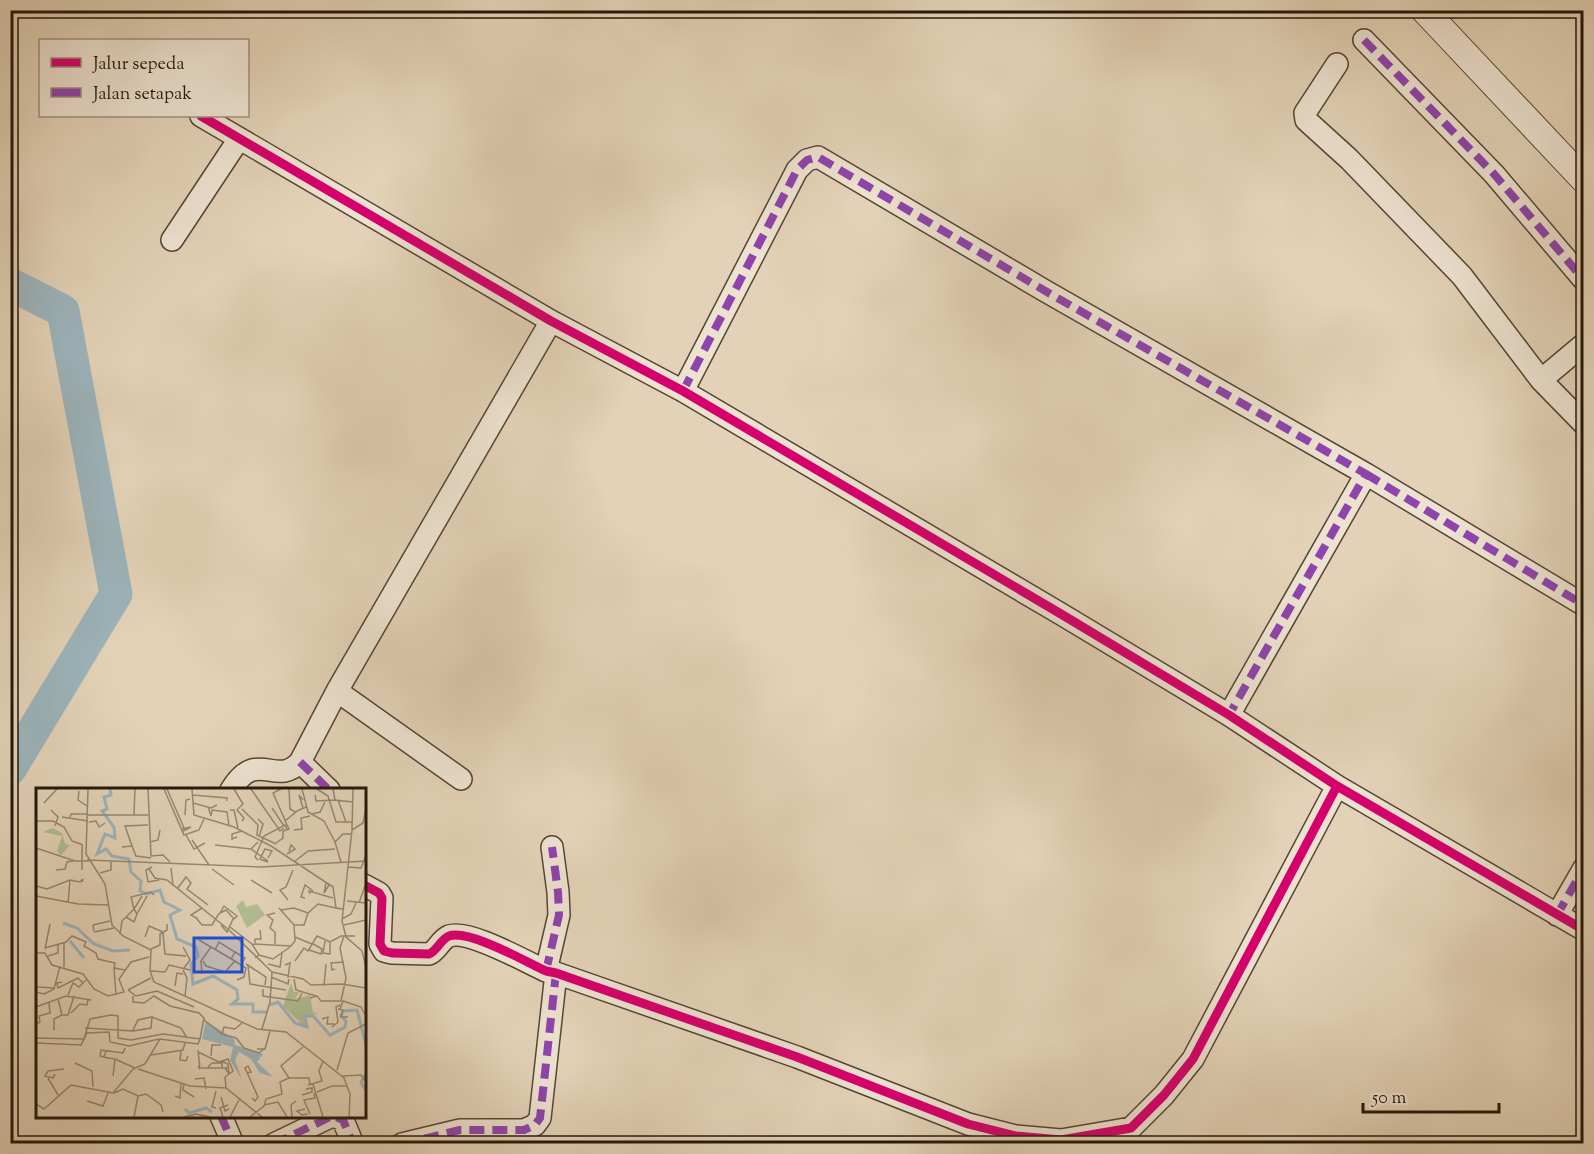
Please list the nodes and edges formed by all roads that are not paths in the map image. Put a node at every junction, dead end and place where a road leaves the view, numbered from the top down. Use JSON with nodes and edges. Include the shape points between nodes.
{"nodes":[{"id":1,"x":1424,"y":10,"type":"edge"},
{"id":2,"x":1364,"y":40,"type":"dead end"},
{"id":3,"x":1337,"y":64,"type":"dead end"},
{"id":4,"x":203,"y":117,"type":"edge"},
{"id":5,"x":239,"y":139,"type":"junction"},
{"id":6,"x":1584,"y":180,"type":"edge"},
{"id":7,"x":172,"y":240,"type":"dead end"},
{"id":8,"x":1584,"y":280,"type":"edge"},
{"id":9,"x":551,"y":321,"type":"junction"},
{"id":10,"x":1584,"y":344,"type":"edge"},
{"id":11,"x":1541,"y":380,"type":"junction"},
{"id":12,"x":683,"y":391,"type":"junction"},
{"id":13,"x":1584,"y":424,"type":"edge"},
{"id":14,"x":1365,"y":474,"type":"junction"},
{"id":15,"x":1584,"y":605,"type":"edge"},
{"id":16,"x":337,"y":691,"type":"junction"},
{"id":17,"x":1229,"y":715,"type":"junction"},
{"id":18,"x":300,"y":762,"type":"junction"},
{"id":19,"x":461,"y":778,"type":"dead end"},
{"id":20,"x":1337,"y":786,"type":"junction"},
{"id":21,"x":232,"y":788,"type":"edge"},
{"id":22,"x":327,"y":788,"type":"edge"},
{"id":23,"x":552,"y":847,"type":"dead end"},
{"id":24,"x":1584,"y":868,"type":"edge"},
{"id":25,"x":366,"y":886,"type":"edge"},
{"id":26,"x":1557,"y":915,"type":"junction"},
{"id":27,"x":1584,"y":930,"type":"edge"},
{"id":28,"x":551,"y":972,"type":"junction"},
{"id":29,"x":222,"y":1118,"type":"edge"},
{"id":30,"x":328,"y":1118,"type":"edge"},
{"id":31,"x":338,"y":1118,"type":"edge"},
{"id":32,"x":233,"y":1143,"type":"edge"},
{"id":33,"x":274,"y":1143,"type":"edge"},
{"id":34,"x":353,"y":1143,"type":"edge"},
{"id":35,"x":402,"y":1143,"type":"edge"}],
"edges":[{"from":1,"to":6,"type":"street"},
{"from":2,"to":8,"type":"street","via":[[1494,174]]},
{"from":3,"to":11,"type":"street","via":[[1305,113],[1306,120],[1462,276]]},
{"from":4,"to":5,"type":"street"},
{"from":5,"to":7,"type":"street"},
{"from":5,"to":9,"type":"street"},
{"from":9,"to":12,"type":"street"},
{"from":9,"to":16,"type":"street"},
{"from":10,"to":11,"type":"street"},
{"from":11,"to":13,"type":"street"},
{"from":12,"to":14,"type":"street","via":[[797,170],[807,160],[818,157]]},
{"from":12,"to":17,"type":"street"},
{"from":14,"to":15,"type":"street"},
{"from":14,"to":17,"type":"street"},
{"from":16,"to":18,"type":"street"},
{"from":16,"to":19,"type":"street"},
{"from":17,"to":20,"type":"street"},
{"from":18,"to":21,"type":"street","via":[[284,772],[256,768],[245,772]]},
{"from":18,"to":22,"type":"street"},
{"from":20,"to":26,"type":"street"},
{"from":20,"to":28,"type":"street","via":[[1193,1059],[1131,1128],[1061,1140],[1016,1136],[968,1124],[797,1058]]},
{"from":23,"to":28,"type":"street","via":[[559,915]]},
{"from":24,"to":26,"type":"street"},
{"from":25,"to":28,"type":"street","via":[[382,898],[380,944],[384,951],[429,954],[448,936],[459,935],[478,939]]},
{"from":26,"to":27,"type":"street"},
{"from":28,"to":35,"type":"street","via":[[540,1118],[535,1125],[524,1130],[460,1130]]},
{"from":29,"to":32,"type":"street"},
{"from":30,"to":33,"type":"street"},
{"from":31,"to":34,"type":"street","via":[[343,1120]]}]}
